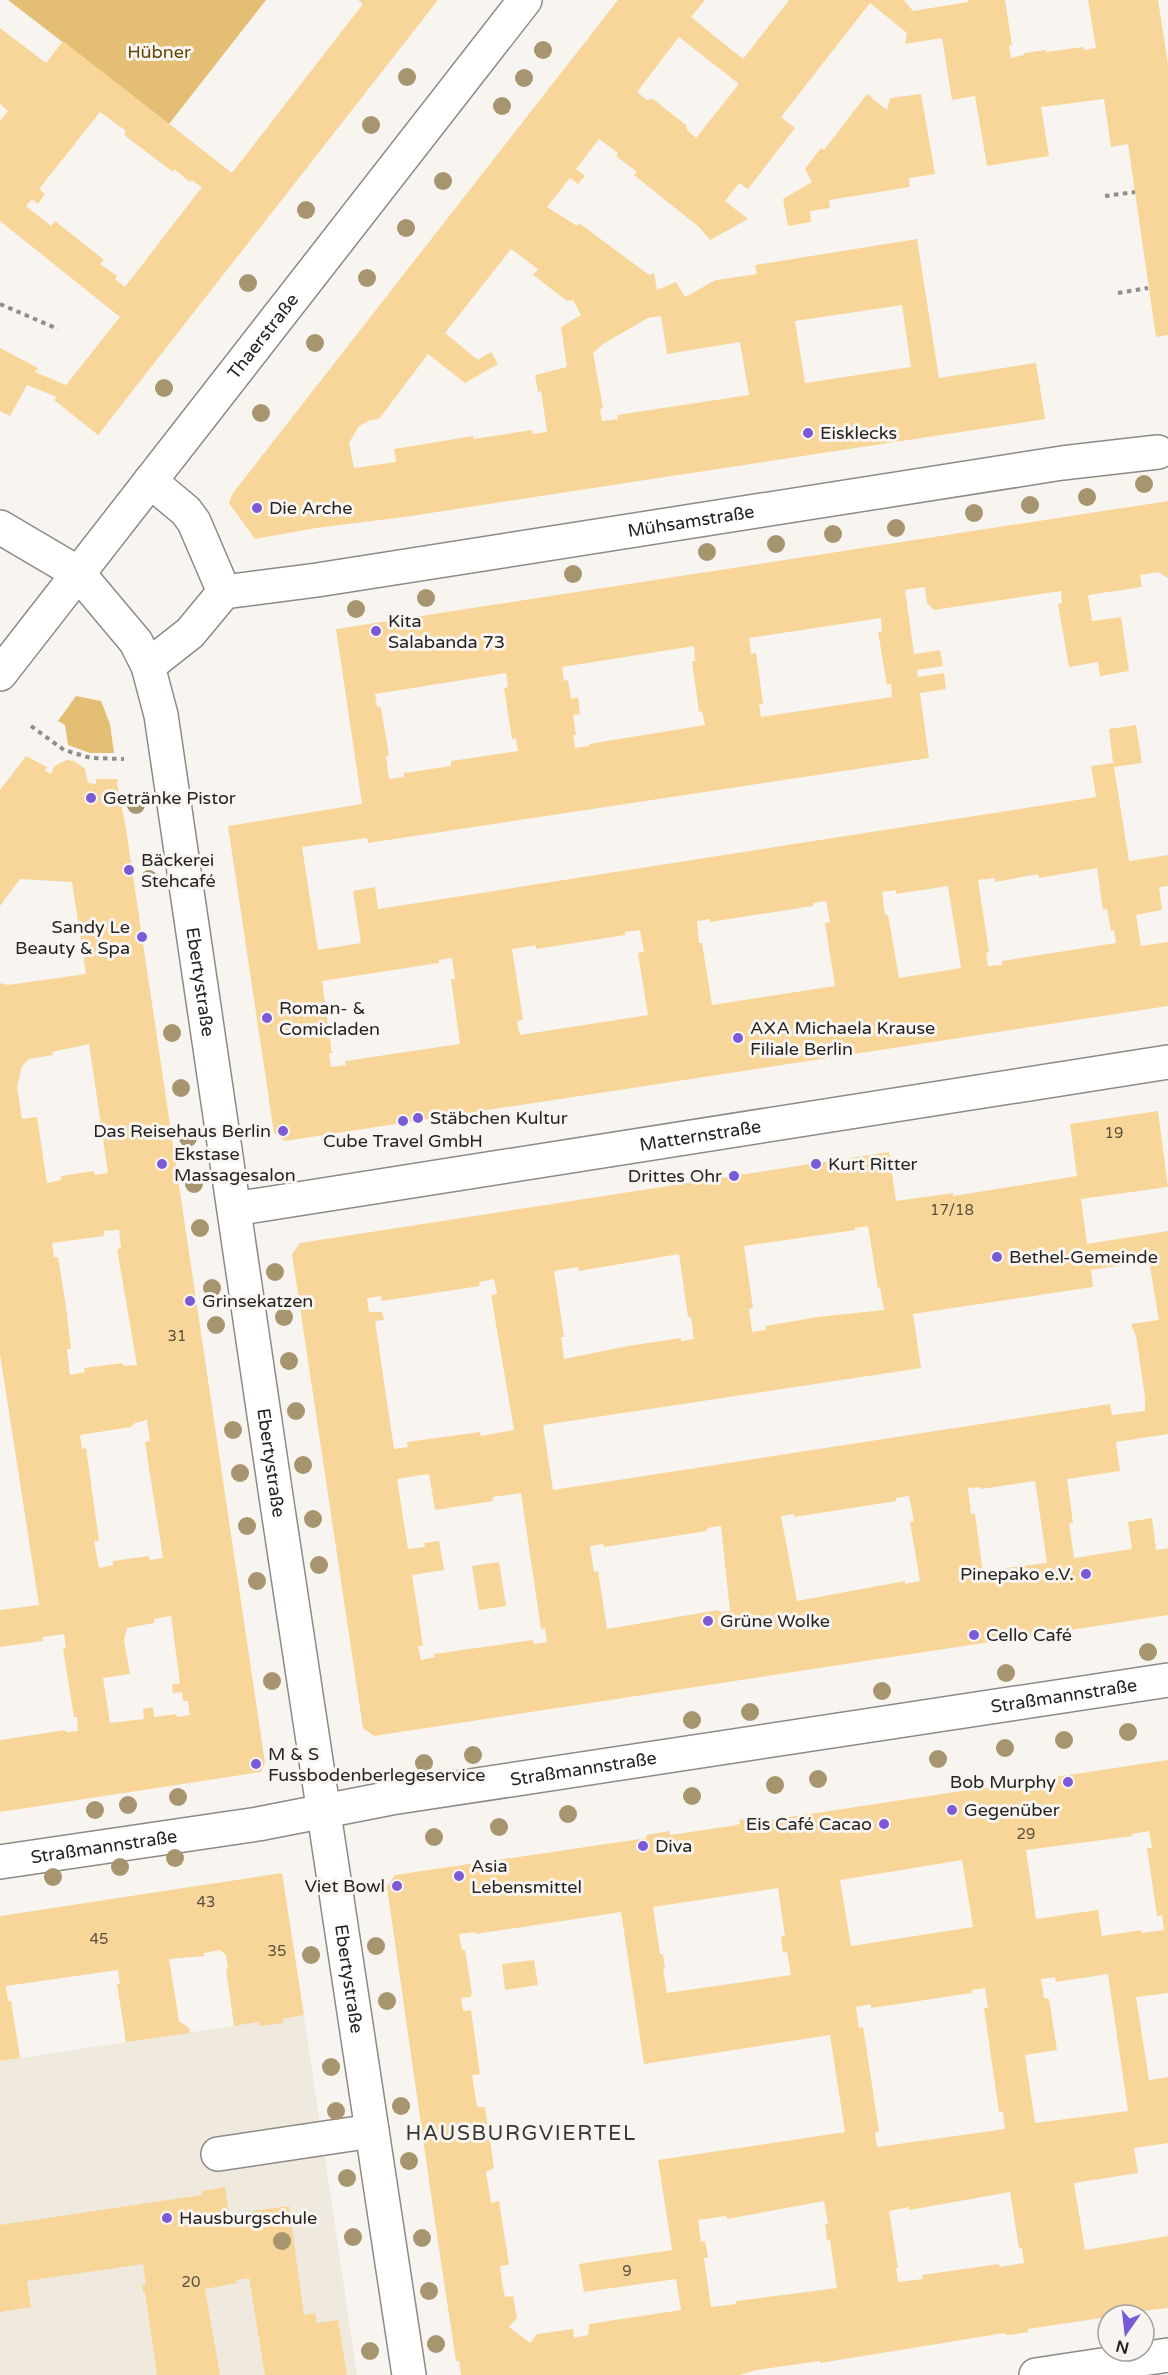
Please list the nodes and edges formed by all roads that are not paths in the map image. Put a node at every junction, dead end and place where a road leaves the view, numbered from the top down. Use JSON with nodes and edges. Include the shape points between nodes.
{"nodes":[{"id":1,"x":525,"y":0,"type":"edge"},
{"id":2,"x":1158,"y":452,"type":"dead end"},
{"id":3,"x":150,"y":481,"type":"junction"},
{"id":4,"x":0,"y":527,"type":"edge"},
{"id":5,"x":78,"y":573,"type":"junction"},
{"id":6,"x":224,"y":592,"type":"junction"},
{"id":7,"x":148,"y":666,"type":"junction"},
{"id":8,"x":0,"y":674,"type":"edge"},
{"id":9,"x":1168,"y":1062,"type":"edge"},
{"id":10,"x":234,"y":1209,"type":"junction"},
{"id":11,"x":1168,"y":1680,"type":"edge"},
{"id":12,"x":324,"y":1811,"type":"junction"},
{"id":13,"x":0,"y":1862,"type":"edge"},
{"id":14,"x":372,"y":2131,"type":"junction"},
{"id":15,"x":218,"y":2154,"type":"dead end"},
{"id":16,"x":1168,"y":2355,"type":"edge"},
{"id":17,"x":409,"y":2375,"type":"edge"},
{"id":18,"x":1036,"y":2375,"type":"edge"}],
"edges":[{"from":1,"to":3,"type":"street","name":"Thaerstraße"},
{"from":2,"to":6,"type":"street","name":"Mühsamstraße","via":[[1051,464]]},
{"from":3,"to":5,"type":"street","name":"Thaerstraße"},
{"from":3,"to":6,"type":"street","via":[[194,522]]},
{"from":4,"to":5,"type":"street","name":"Ebertystraße"},
{"from":5,"to":7,"type":"street","name":"Ebertystraße","via":[[136,642]]},
{"from":5,"to":8,"type":"street","name":"Thaerstraße"},
{"from":6,"to":7,"type":"street","via":[[189,633]]},
{"from":7,"to":10,"type":"street","name":"Ebertystraße","via":[[161,715]]},
{"from":9,"to":10,"type":"street","name":"Matternstraße"},
{"from":10,"to":12,"type":"street","name":"Ebertystraße"},
{"from":11,"to":12,"type":"street","name":"Straßmannstraße"},
{"from":12,"to":13,"type":"street","name":"Straßmannstraße"},
{"from":12,"to":14,"type":"street","name":"Ebertystraße"},
{"from":14,"to":15,"type":"street"},
{"from":14,"to":17,"type":"street","name":"Ebertystraße"},
{"from":16,"to":18,"type":"street"}]}
